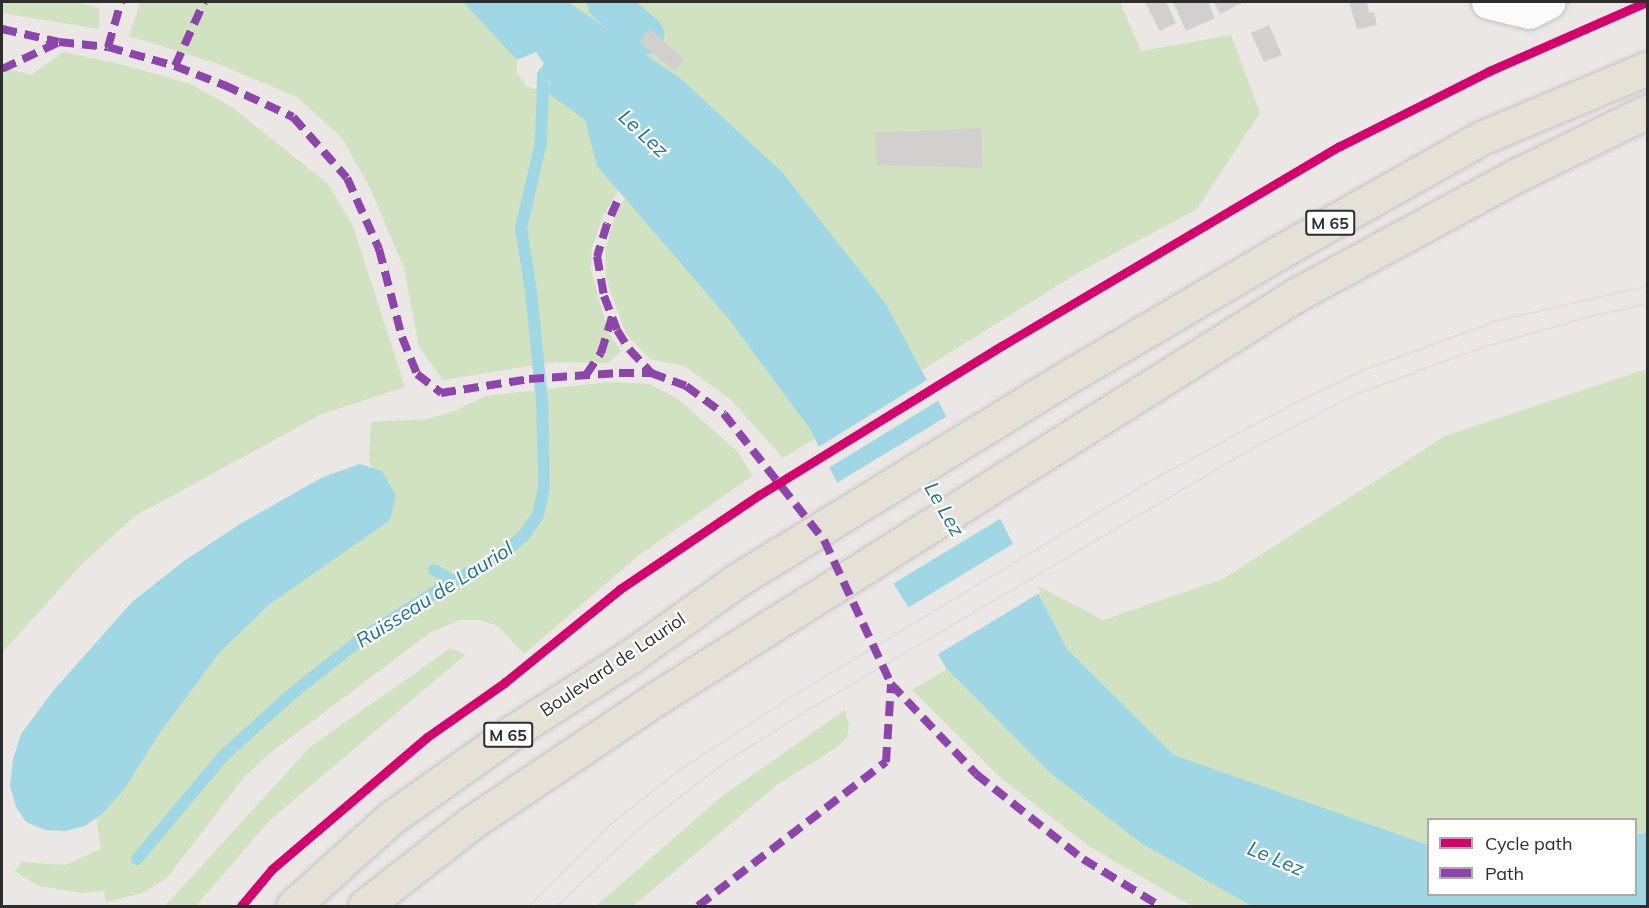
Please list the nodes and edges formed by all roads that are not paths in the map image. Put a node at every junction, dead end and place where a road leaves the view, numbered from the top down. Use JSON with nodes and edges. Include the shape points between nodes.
{"nodes":[{"id":1,"x":1488,"y":2,"type":"edge"},
{"id":2,"x":1549,"y":2,"type":"edge"},
{"id":3,"x":1647,"y":57,"type":"edge"},
{"id":4,"x":1647,"y":68,"type":"edge"},
{"id":5,"x":1607,"y":83,"type":"junction"},
{"id":6,"x":1647,"y":111,"type":"edge"},
{"id":7,"x":1647,"y":126,"type":"edge"},
{"id":8,"x":1409,"y":232,"type":"junction"},
{"id":9,"x":293,"y":906,"type":"edge"},
{"id":10,"x":365,"y":906,"type":"edge"}],
"edges":[{"from":1,"to":2,"type":"street","via":[[1529,12]]},
{"from":3,"to":5,"type":"main road","number":"M 65"},
{"from":4,"to":5,"type":"main road","number":"M 65"},
{"from":5,"to":9,"type":"main road","name":"Boulevard de Lauriol","number":"M 65","via":[[1481,138],[1278,252],[736,581],[391,818]]},
{"from":6,"to":8,"type":"main road","number":"M 65"},
{"from":7,"to":8,"type":"main road","number":"M 65"},
{"from":8,"to":10,"type":"main road","number":"M 65","via":[[1296,296],[764,629],[471,823]]}]}
